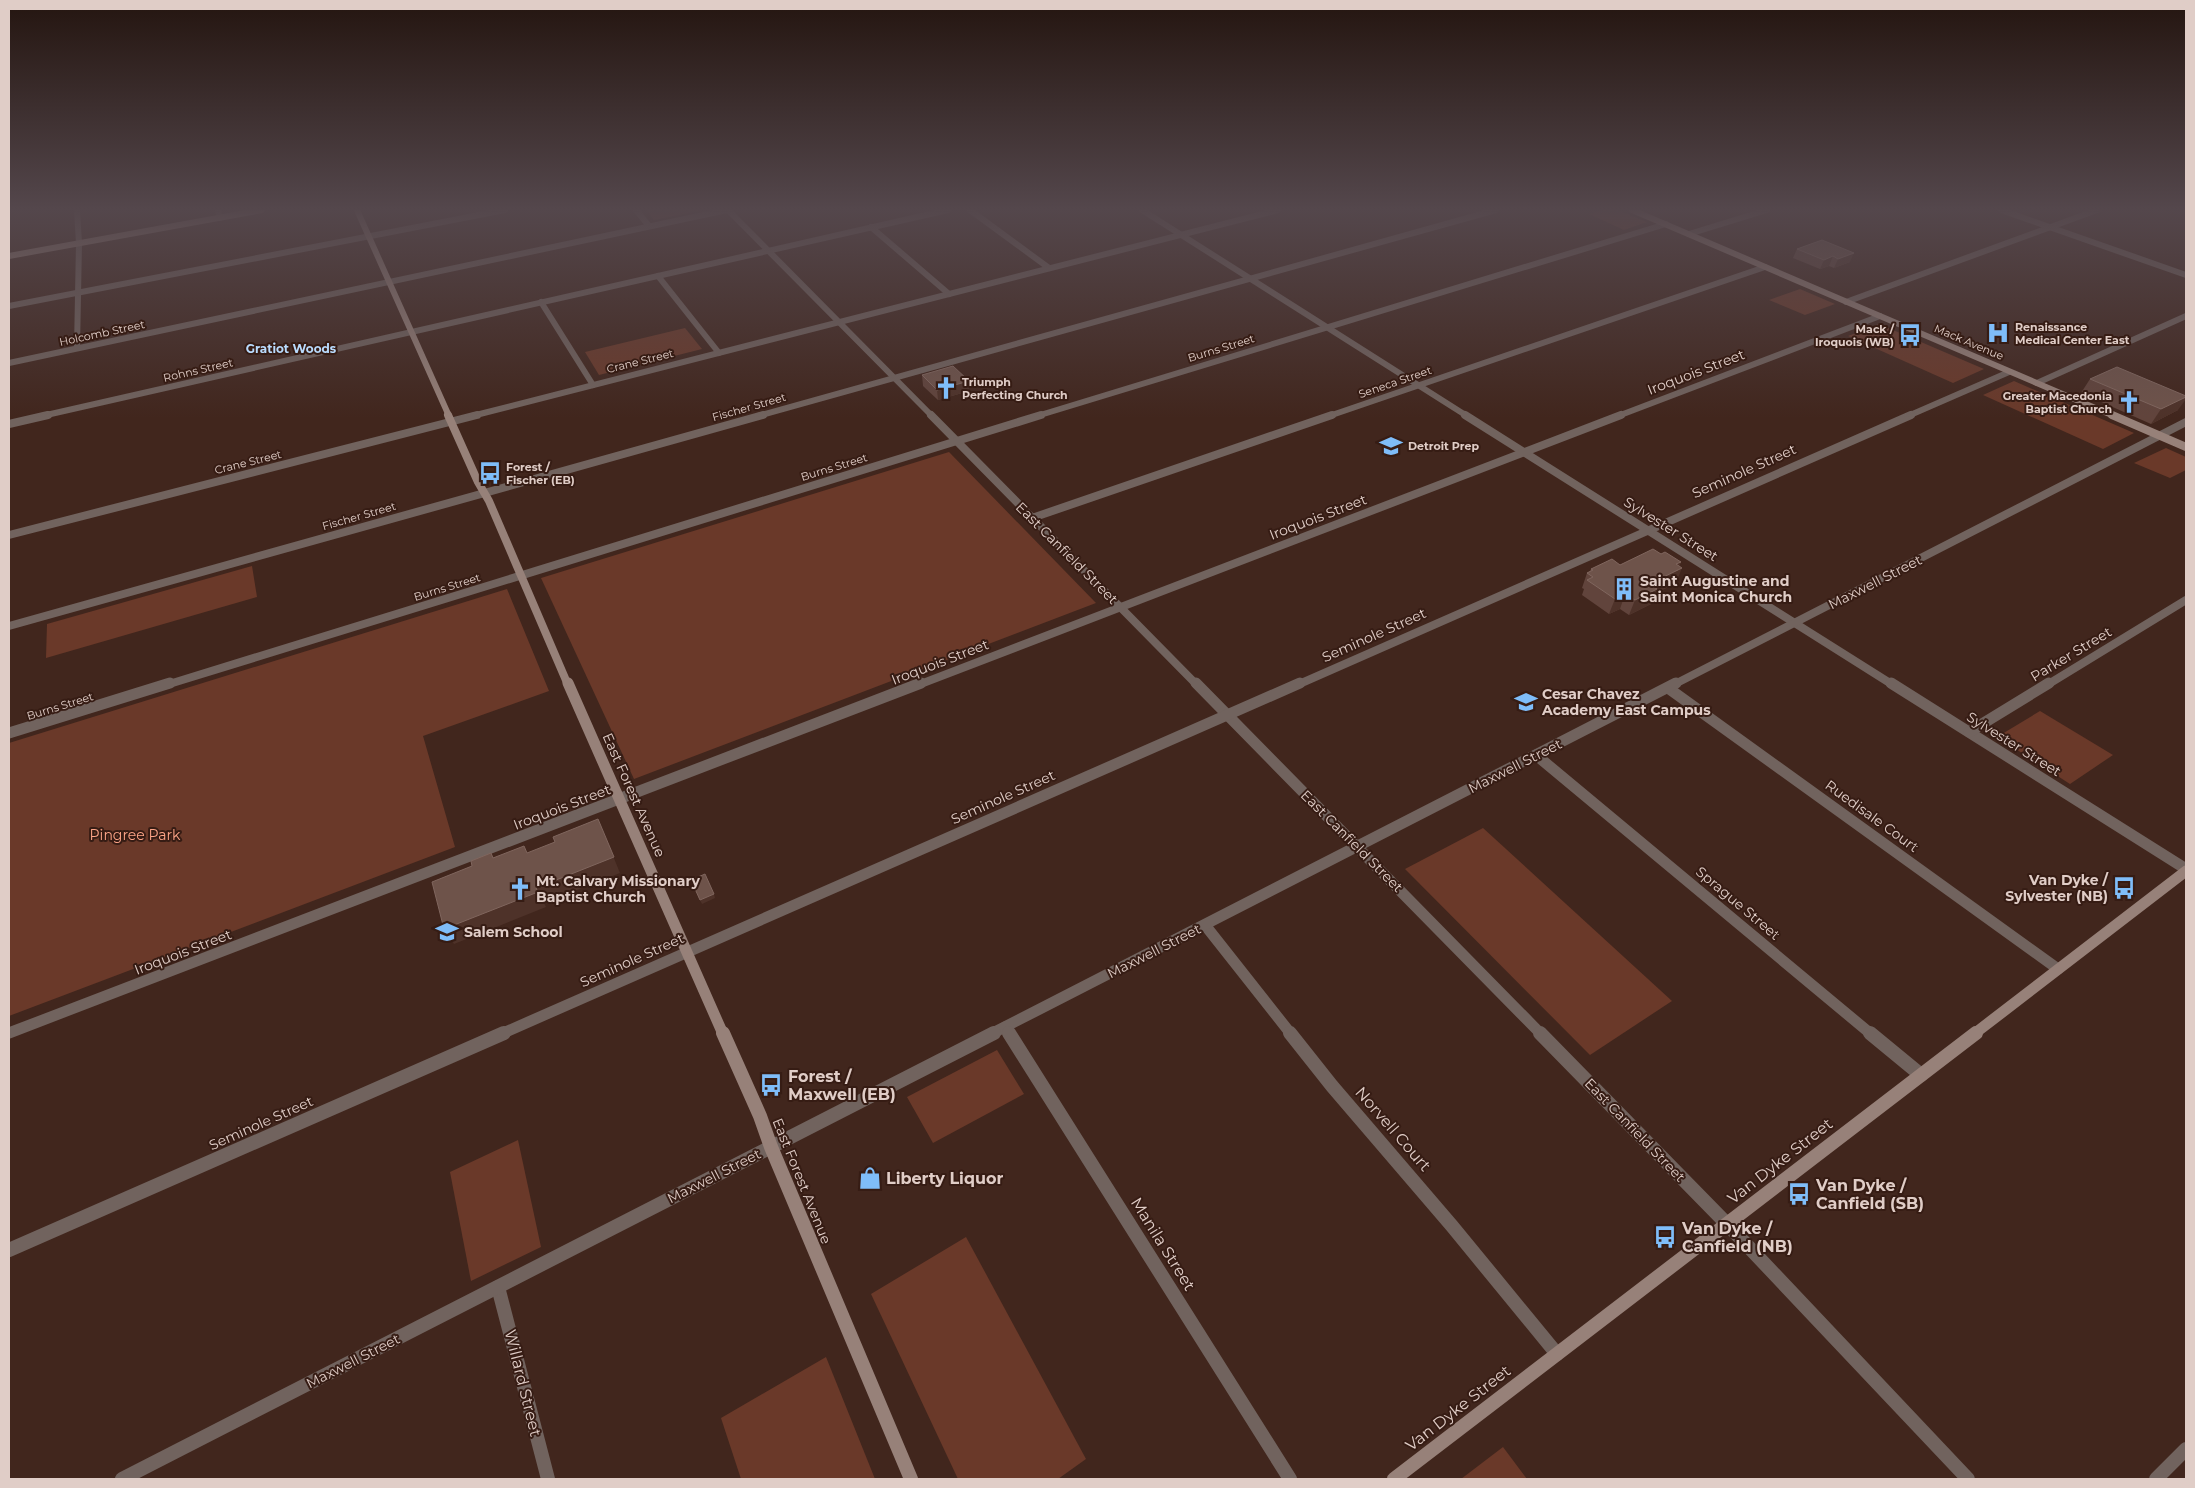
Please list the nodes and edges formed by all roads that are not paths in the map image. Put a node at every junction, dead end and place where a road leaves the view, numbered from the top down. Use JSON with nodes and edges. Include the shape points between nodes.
{"nodes":[{"id":1,"x":78,"y":279,"type":"edge"},
{"id":2,"x":147,"y":279,"type":"edge"},
{"id":3,"x":402,"y":279,"type":"edge"},
{"id":4,"x":643,"y":279,"type":"edge"},
{"id":5,"x":661,"y":279,"type":"edge"},
{"id":6,"x":796,"y":279,"type":"edge"},
{"id":7,"x":932,"y":279,"type":"edge"},
{"id":8,"x":1005,"y":279,"type":"edge"},
{"id":9,"x":1247,"y":279,"type":"edge"},
{"id":10,"x":1249,"y":279,"type":"edge"},
{"id":11,"x":1485,"y":279,"type":"edge"},
{"id":12,"x":1729,"y":279,"type":"edge"},
{"id":13,"x":1794,"y":279,"type":"edge"},
{"id":14,"x":1907,"y":279,"type":"edge"},
{"id":15,"x":390,"y":282,"type":"junction"},
{"id":16,"x":78,"y":293,"type":"junction"},
{"id":17,"x":949,"y":294,"type":"junction"},
{"id":18,"x":541,"y":302,"type":"junction"},
{"id":19,"x":1846,"y":302,"type":"junction"},
{"id":20,"x":9,"y":306,"type":"edge"},
{"id":21,"x":1880,"y":316,"type":"junction"},
{"id":22,"x":2186,"y":316,"type":"edge"},
{"id":23,"x":839,"y":322,"type":"junction"},
{"id":24,"x":1326,"y":328,"type":"junction"},
{"id":25,"x":412,"y":332,"type":"junction"},
{"id":26,"x":77,"y":348,"type":"junction"},
{"id":27,"x":720,"y":353,"type":"junction"},
{"id":28,"x":9,"y":363,"type":"edge"},
{"id":29,"x":2009,"y":372,"type":"junction"},
{"id":30,"x":894,"y":378,"type":"junction"},
{"id":31,"x":2036,"y":384,"type":"junction"},
{"id":32,"x":593,"y":385,"type":"junction"},
{"id":33,"x":1418,"y":386,"type":"junction"},
{"id":34,"x":451,"y":422,"type":"junction"},
{"id":35,"x":2186,"y":422,"type":"edge"},
{"id":36,"x":9,"y":424,"type":"edge"},
{"id":37,"x":2158,"y":435,"type":"junction"},
{"id":38,"x":956,"y":441,"type":"junction"},
{"id":39,"x":2186,"y":448,"type":"edge"},
{"id":40,"x":1524,"y":453,"type":"junction"},
{"id":41,"x":484,"y":492,"type":"junction"},
{"id":42,"x":1032,"y":518,"type":"junction"},
{"id":43,"x":1646,"y":530,"type":"junction"},
{"id":44,"x":9,"y":535,"type":"edge"},
{"id":45,"x":520,"y":576,"type":"junction"},
{"id":46,"x":2186,"y":600,"type":"edge"},
{"id":47,"x":1121,"y":608,"type":"junction"},
{"id":48,"x":1794,"y":623,"type":"junction"},
{"id":49,"x":9,"y":626,"type":"edge"},
{"id":50,"x":1668,"y":688,"type":"junction"},
{"id":51,"x":1228,"y":715,"type":"junction"},
{"id":52,"x":1969,"y":732,"type":"junction"},
{"id":53,"x":9,"y":733,"type":"edge"},
{"id":54,"x":1536,"y":755,"type":"junction"},
{"id":55,"x":620,"y":800,"type":"junction"},
{"id":56,"x":1358,"y":847,"type":"junction"},
{"id":57,"x":2186,"y":870,"type":"edge"},
{"id":58,"x":1205,"y":925,"type":"junction"},
{"id":59,"x":687,"y":952,"type":"junction"},
{"id":60,"x":2058,"y":969,"type":"junction"},
{"id":61,"x":1005,"y":1027,"type":"junction"},
{"id":62,"x":9,"y":1033,"type":"edge"},
{"id":63,"x":1921,"y":1075,"type":"junction"},
{"id":64,"x":771,"y":1147,"type":"junction"},
{"id":65,"x":1727,"y":1224,"type":"junction"},
{"id":66,"x":9,"y":1250,"type":"edge"},
{"id":67,"x":498,"y":1287,"type":"junction"},
{"id":68,"x":1557,"y":1354,"type":"junction"},
{"id":69,"x":2186,"y":1449,"type":"edge"},
{"id":70,"x":122,"y":1479,"type":"edge"},
{"id":71,"x":548,"y":1479,"type":"edge"},
{"id":72,"x":911,"y":1479,"type":"edge"},
{"id":73,"x":1290,"y":1479,"type":"edge"},
{"id":74,"x":1394,"y":1479,"type":"edge"},
{"id":75,"x":1968,"y":1479,"type":"edge"},
{"id":76,"x":2156,"y":1479,"type":"edge"}],
"edges":[{"from":1,"to":16,"type":"street"},
{"from":2,"to":16,"type":"street"},
{"from":3,"to":15,"type":"street","name":"Holcomb Street"},
{"from":4,"to":18,"type":"street","name":"Rohns Street"},
{"from":5,"to":27,"type":"street"},
{"from":6,"to":23,"type":"street","name":"East Canfield Street"},
{"from":7,"to":17,"type":"street"},
{"from":8,"to":17,"type":"street","name":"Crane Street"},
{"from":9,"to":30,"type":"street","name":"Fischer Street"},
{"from":10,"to":24,"type":"street","name":"Sylvester Street"},
{"from":11,"to":24,"type":"street","name":"Burns Street"},
{"from":12,"to":33,"type":"street","name":"Seneca Street"},
{"from":13,"to":19,"type":"main road","name":"Mack Avenue"},
{"from":14,"to":19,"type":"street"},
{"from":15,"to":25,"type":"main road","name":"East Forest Avenue"},
{"from":15,"to":26,"type":"street","name":"Holcomb Street"},
{"from":16,"to":20,"type":"street"},
{"from":16,"to":26,"type":"street"},
{"from":17,"to":23,"type":"street","name":"Crane Street"},
{"from":18,"to":25,"type":"street","name":"Rohns Street"},
{"from":18,"to":32,"type":"street"},
{"from":19,"to":21,"type":"main road","name":"Mack Avenue"},
{"from":21,"to":29,"type":"main road","name":"Mack Avenue"},
{"from":21,"to":40,"type":"street","name":"Iroquois Street"},
{"from":22,"to":31,"type":"street"},
{"from":23,"to":27,"type":"street","name":"Crane Street"},
{"from":23,"to":30,"type":"street","name":"East Canfield Street"},
{"from":24,"to":33,"type":"street","name":"Sylvester Street"},
{"from":24,"to":38,"type":"street","name":"Burns Street"},
{"from":25,"to":34,"type":"main road","name":"East Forest Avenue"},
{"from":25,"to":36,"type":"street","name":"Rohns Street"},
{"from":26,"to":28,"type":"street","name":"Holcomb Street"},
{"from":27,"to":32,"type":"street","name":"Crane Street"},
{"from":29,"to":31,"type":"main road","name":"Mack Avenue"},
{"from":29,"to":43,"type":"street","name":"Seminole Street"},
{"from":30,"to":38,"type":"street","name":"East Canfield Street"},
{"from":30,"to":41,"type":"street","name":"Fischer Street"},
{"from":31,"to":37,"type":"main road","name":"Mack Avenue"},
{"from":32,"to":34,"type":"street","name":"Crane Street"},
{"from":33,"to":40,"type":"street","name":"Sylvester Street"},
{"from":33,"to":42,"type":"street","name":"Seneca Street"},
{"from":34,"to":41,"type":"main road","name":"East Forest Avenue"},
{"from":34,"to":44,"type":"street","name":"Crane Street"},
{"from":35,"to":37,"type":"street","name":"Maxwell Street"},
{"from":37,"to":39,"type":"main road","name":"Mack Avenue"},
{"from":37,"to":48,"type":"street","name":"Maxwell Street"},
{"from":38,"to":42,"type":"street","name":"East Canfield Street"},
{"from":38,"to":45,"type":"street","name":"Burns Street"},
{"from":40,"to":43,"type":"street","name":"Sylvester Street"},
{"from":40,"to":47,"type":"street","name":"Iroquois Street"},
{"from":41,"to":45,"type":"main road","name":"East Forest Avenue"},
{"from":41,"to":49,"type":"street","name":"Fischer Street"},
{"from":42,"to":47,"type":"street","name":"East Canfield Street"},
{"from":43,"to":48,"type":"street","name":"Sylvester Street"},
{"from":43,"to":51,"type":"street","name":"Seminole Street"},
{"from":45,"to":53,"type":"street","name":"Burns Street"},
{"from":45,"to":55,"type":"main road","name":"East Forest Avenue"},
{"from":46,"to":52,"type":"street","name":"Parker Street"},
{"from":47,"to":51,"type":"street","name":"East Canfield Street"},
{"from":47,"to":55,"type":"street","name":"Iroquois Street"},
{"from":48,"to":50,"type":"street","name":"Maxwell Street"},
{"from":48,"to":52,"type":"street","name":"Sylvester Street"},
{"from":50,"to":54,"type":"street","name":"Maxwell Street"},
{"from":50,"to":60,"type":"street","name":"Ruedisale Court"},
{"from":51,"to":56,"type":"street","name":"East Canfield Street"},
{"from":51,"to":59,"type":"street","name":"Seminole Street"},
{"from":52,"to":57,"type":"street","name":"Sylvester Street"},
{"from":54,"to":56,"type":"street","name":"Maxwell Street"},
{"from":54,"to":63,"type":"street","name":"Sprague Street"},
{"from":55,"to":59,"type":"main road","name":"East Forest Avenue"},
{"from":55,"to":62,"type":"street","name":"Iroquois Street"},
{"from":56,"to":58,"type":"street","name":"Maxwell Street"},
{"from":56,"to":65,"type":"street","name":"East Canfield Street"},
{"from":57,"to":60,"type":"main road","name":"Van Dyke Street"},
{"from":58,"to":61,"type":"street","name":"Maxwell Street"},
{"from":58,"to":68,"type":"street","name":"Norvell Court","via":[[1332,1086]]},
{"from":59,"to":64,"type":"main road","name":"East Forest Avenue"},
{"from":59,"to":66,"type":"street","name":"Seminole Street"},
{"from":60,"to":63,"type":"main road","name":"Van Dyke Street"},
{"from":61,"to":64,"type":"street","name":"Maxwell Street"},
{"from":61,"to":73,"type":"street","name":"Manila Street"},
{"from":63,"to":65,"type":"main road","name":"Van Dyke Street"},
{"from":64,"to":67,"type":"street","name":"Maxwell Street"},
{"from":64,"to":72,"type":"main road","name":"East Forest Avenue"},
{"from":65,"to":68,"type":"main road","name":"Van Dyke Street"},
{"from":65,"to":75,"type":"street","name":"East Canfield Street"},
{"from":67,"to":70,"type":"street","name":"Maxwell Street"},
{"from":67,"to":71,"type":"street","name":"Willard Street"},
{"from":68,"to":74,"type":"main road","name":"Van Dyke Street"},
{"from":69,"to":76,"type":"street"}]}
